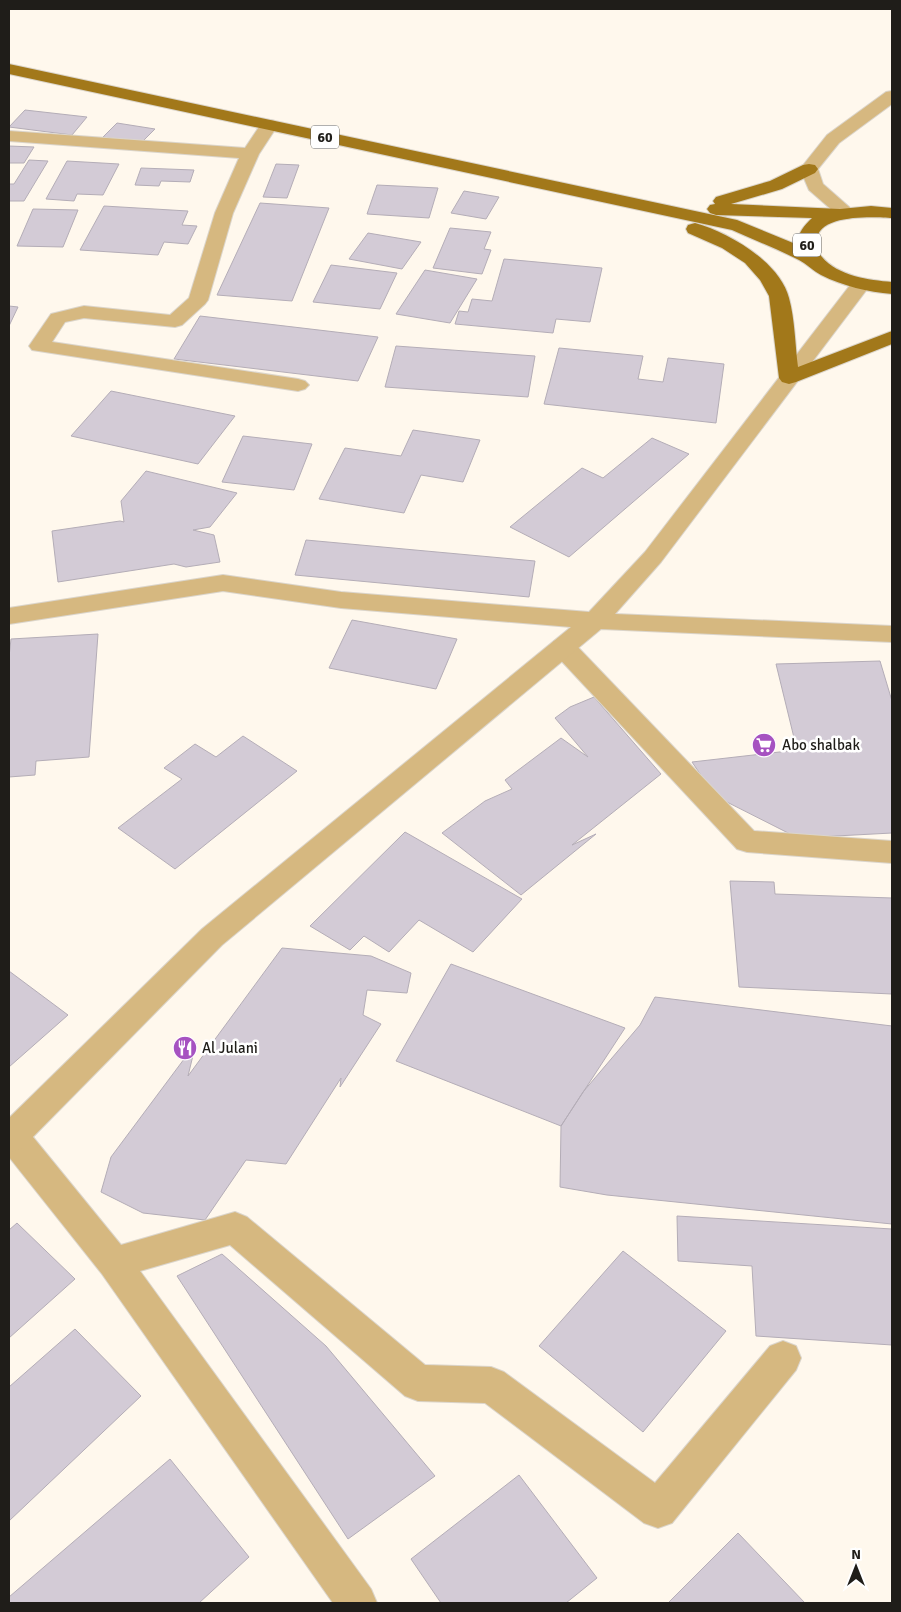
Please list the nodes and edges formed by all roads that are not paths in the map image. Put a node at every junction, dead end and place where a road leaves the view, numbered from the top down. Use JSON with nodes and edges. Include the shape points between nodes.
{"nodes":[{"id":1,"x":9,"y":68,"type":"edge"},
{"id":2,"x":892,"y":96,"type":"edge"},
{"id":3,"x":269,"y":125,"type":"junction"},
{"id":4,"x":9,"y":136,"type":"edge"},
{"id":5,"x":250,"y":154,"type":"junction"},
{"id":6,"x":809,"y":169,"type":"junction"},
{"id":7,"x":892,"y":194,"type":"edge"},
{"id":8,"x":641,"y":205,"type":"junction"},
{"id":9,"x":696,"y":208,"type":"junction"},
{"id":10,"x":849,"y":213,"type":"junction"},
{"id":11,"x":892,"y":213,"type":"edge"},
{"id":12,"x":814,"y":260,"type":"junction"},
{"id":13,"x":861,"y":284,"type":"junction"},
{"id":14,"x":892,"y":288,"type":"edge"},
{"id":15,"x":892,"y":337,"type":"edge"},
{"id":16,"x":789,"y":378,"type":"junction"},
{"id":17,"x":298,"y":385,"type":"dead end"},
{"id":18,"x":9,"y":616,"type":"edge"},
{"id":19,"x":594,"y":621,"type":"junction"},
{"id":20,"x":892,"y":634,"type":"edge"},
{"id":21,"x":563,"y":647,"type":"junction"},
{"id":22,"x":892,"y":852,"type":"edge"},
{"id":23,"x":11,"y":1138,"type":"edge"},
{"id":24,"x":114,"y":1263,"type":"junction"},
{"id":25,"x":783,"y":1358,"type":"dead end"},
{"id":26,"x":357,"y":1603,"type":"edge"}],
"edges":[{"from":1,"to":3,"type":"highway","number":"60"},
{"from":2,"to":6,"type":"street","via":[[833,139]]},
{"from":3,"to":5,"type":"street"},
{"from":3,"to":8,"type":"highway","number":"60"},
{"from":4,"to":5,"type":"street"},
{"from":5,"to":17,"type":"street","via":[[224,214],[198,300],[175,321],[84,312],[58,318],[39,346]]},
{"from":6,"to":9,"type":"highway","via":[[754,193]]},
{"from":6,"to":10,"type":"street","via":[[815,186]]},
{"from":7,"to":10,"type":"highway"},
{"from":8,"to":9,"type":"highway","number":"60"},
{"from":8,"to":12,"type":"highway","number":"60","via":[[737,226]]},
{"from":8,"to":16,"type":"highway","via":[[729,244],[752,259],[768,277],[779,296]]},
{"from":9,"to":10,"type":"highway","number":"60"},
{"from":10,"to":11,"type":"highway","number":"60"},
{"from":10,"to":12,"type":"highway","number":"60","via":[[824,220],[813,228],[807,238],[807,249]]},
{"from":12,"to":13,"type":"highway","number":"60","via":[[825,270]]},
{"from":13,"to":14,"type":"highway","number":"60"},
{"from":13,"to":16,"type":"street"},
{"from":15,"to":16,"type":"highway"},
{"from":16,"to":19,"type":"street","via":[[653,557]]},
{"from":18,"to":19,"type":"street","via":[[223,583],[341,600]]},
{"from":19,"to":20,"type":"street"},
{"from":19,"to":21,"type":"street"},
{"from":21,"to":22,"type":"street","via":[[747,841]]},
{"from":21,"to":23,"type":"street","via":[[212,937]]},
{"from":23,"to":24,"type":"street"},
{"from":24,"to":25,"type":"street","via":[[235,1228],[418,1383],[491,1385],[658,1509]]},
{"from":24,"to":26,"type":"street"}]}
